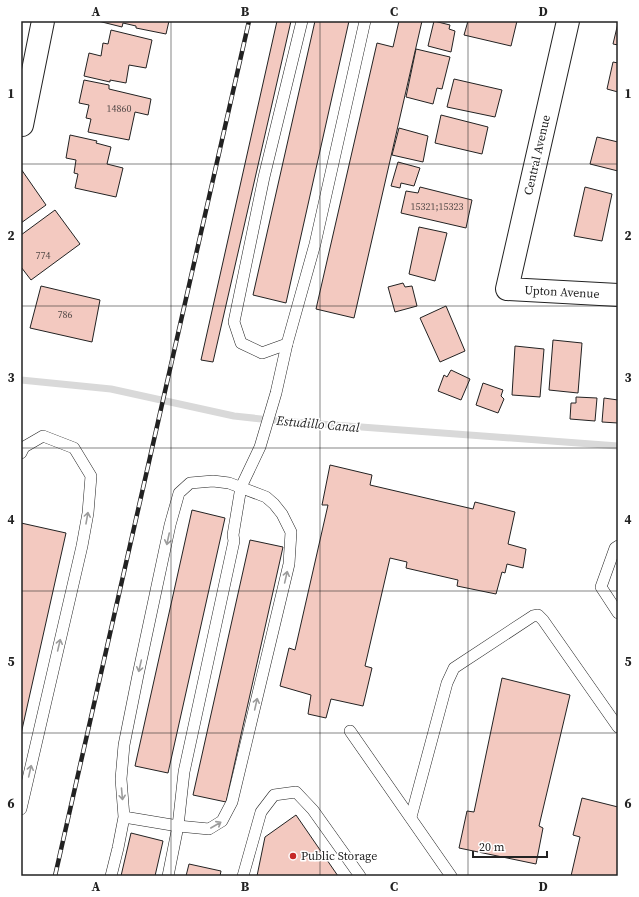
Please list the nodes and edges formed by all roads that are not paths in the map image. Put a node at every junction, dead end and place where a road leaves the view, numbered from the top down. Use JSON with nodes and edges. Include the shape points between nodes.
{"nodes":[{"id":1,"x":43,"y":21,"type":"edge"},
{"id":2,"x":302,"y":21,"type":"edge"},
{"id":3,"x":365,"y":21,"type":"edge"},
{"id":4,"x":568,"y":21,"type":"edge"},
{"id":5,"x":22,"y":125,"type":"dead end"},
{"id":6,"x":507,"y":289,"type":"joint"},
{"id":7,"x":618,"y":295,"type":"edge"},
{"id":8,"x":287,"y":344,"type":"junction"},
{"id":9,"x":21,"y":452,"type":"edge"},
{"id":10,"x":242,"y":487,"type":"junction"},
{"id":11,"x":618,"y":546,"type":"edge"},
{"id":12,"x":618,"y":613,"type":"edge"},
{"id":13,"x":618,"y":727,"type":"edge"},
{"id":14,"x":350,"y":731,"type":"dead end"},
{"id":15,"x":21,"y":809,"type":"edge"},
{"id":16,"x":124,"y":817,"type":"junction"},
{"id":17,"x":411,"y":817,"type":"junction"},
{"id":18,"x":178,"y":826,"type":"junction"},
{"id":19,"x":111,"y":876,"type":"edge"},
{"id":20,"x":168,"y":876,"type":"edge"},
{"id":21,"x":243,"y":876,"type":"edge"},
{"id":22,"x":360,"y":876,"type":"edge"},
{"id":23,"x":451,"y":876,"type":"edge"}],
"edges":[{"from":1,"to":5,"type":"street"},
{"from":2,"to":8,"type":"lane","via":[[264,177],[234,322],[241,343],[262,353]]},
{"from":3,"to":8,"type":"lane","via":[[315,244]]},
{"from":4,"to":6,"type":"street","name":"Central Avenue"},
{"from":6,"to":7,"type":"street","name":"Upton Avenue"},
{"from":8,"to":10,"type":"lane","via":[[260,447]]},
{"from":15,"to":9,"type":"lane","one_way":true,"via":[[82,546],[91,476],[74,448],[43,436],[24,447]]},
{"from":10,"to":16,"type":"lane","one_way":true,"via":[[213,481],[190,483],[179,494],[170,524],[124,745],[121,779]]},
{"from":10,"to":18,"type":"lane","via":[[234,541],[184,772]]},
{"from":18,"to":10,"type":"lane","one_way":true,"via":[[209,829],[222,821],[232,802],[289,564],[291,532],[282,514],[266,497]]},
{"from":11,"to":12,"type":"lane","via":[[615,548],[601,587]]},
{"from":13,"to":17,"type":"lane","via":[[543,620],[538,615],[533,616],[454,668],[447,683]]},
{"from":14,"to":17,"type":"lane"},
{"from":16,"to":18,"type":"lane"},
{"from":16,"to":19,"type":"lane"},
{"from":17,"to":23,"type":"lane"},
{"from":18,"to":20,"type":"lane"},
{"from":21,"to":22,"type":"lane","via":[[261,812],[274,795],[296,792],[313,810]]}]}
